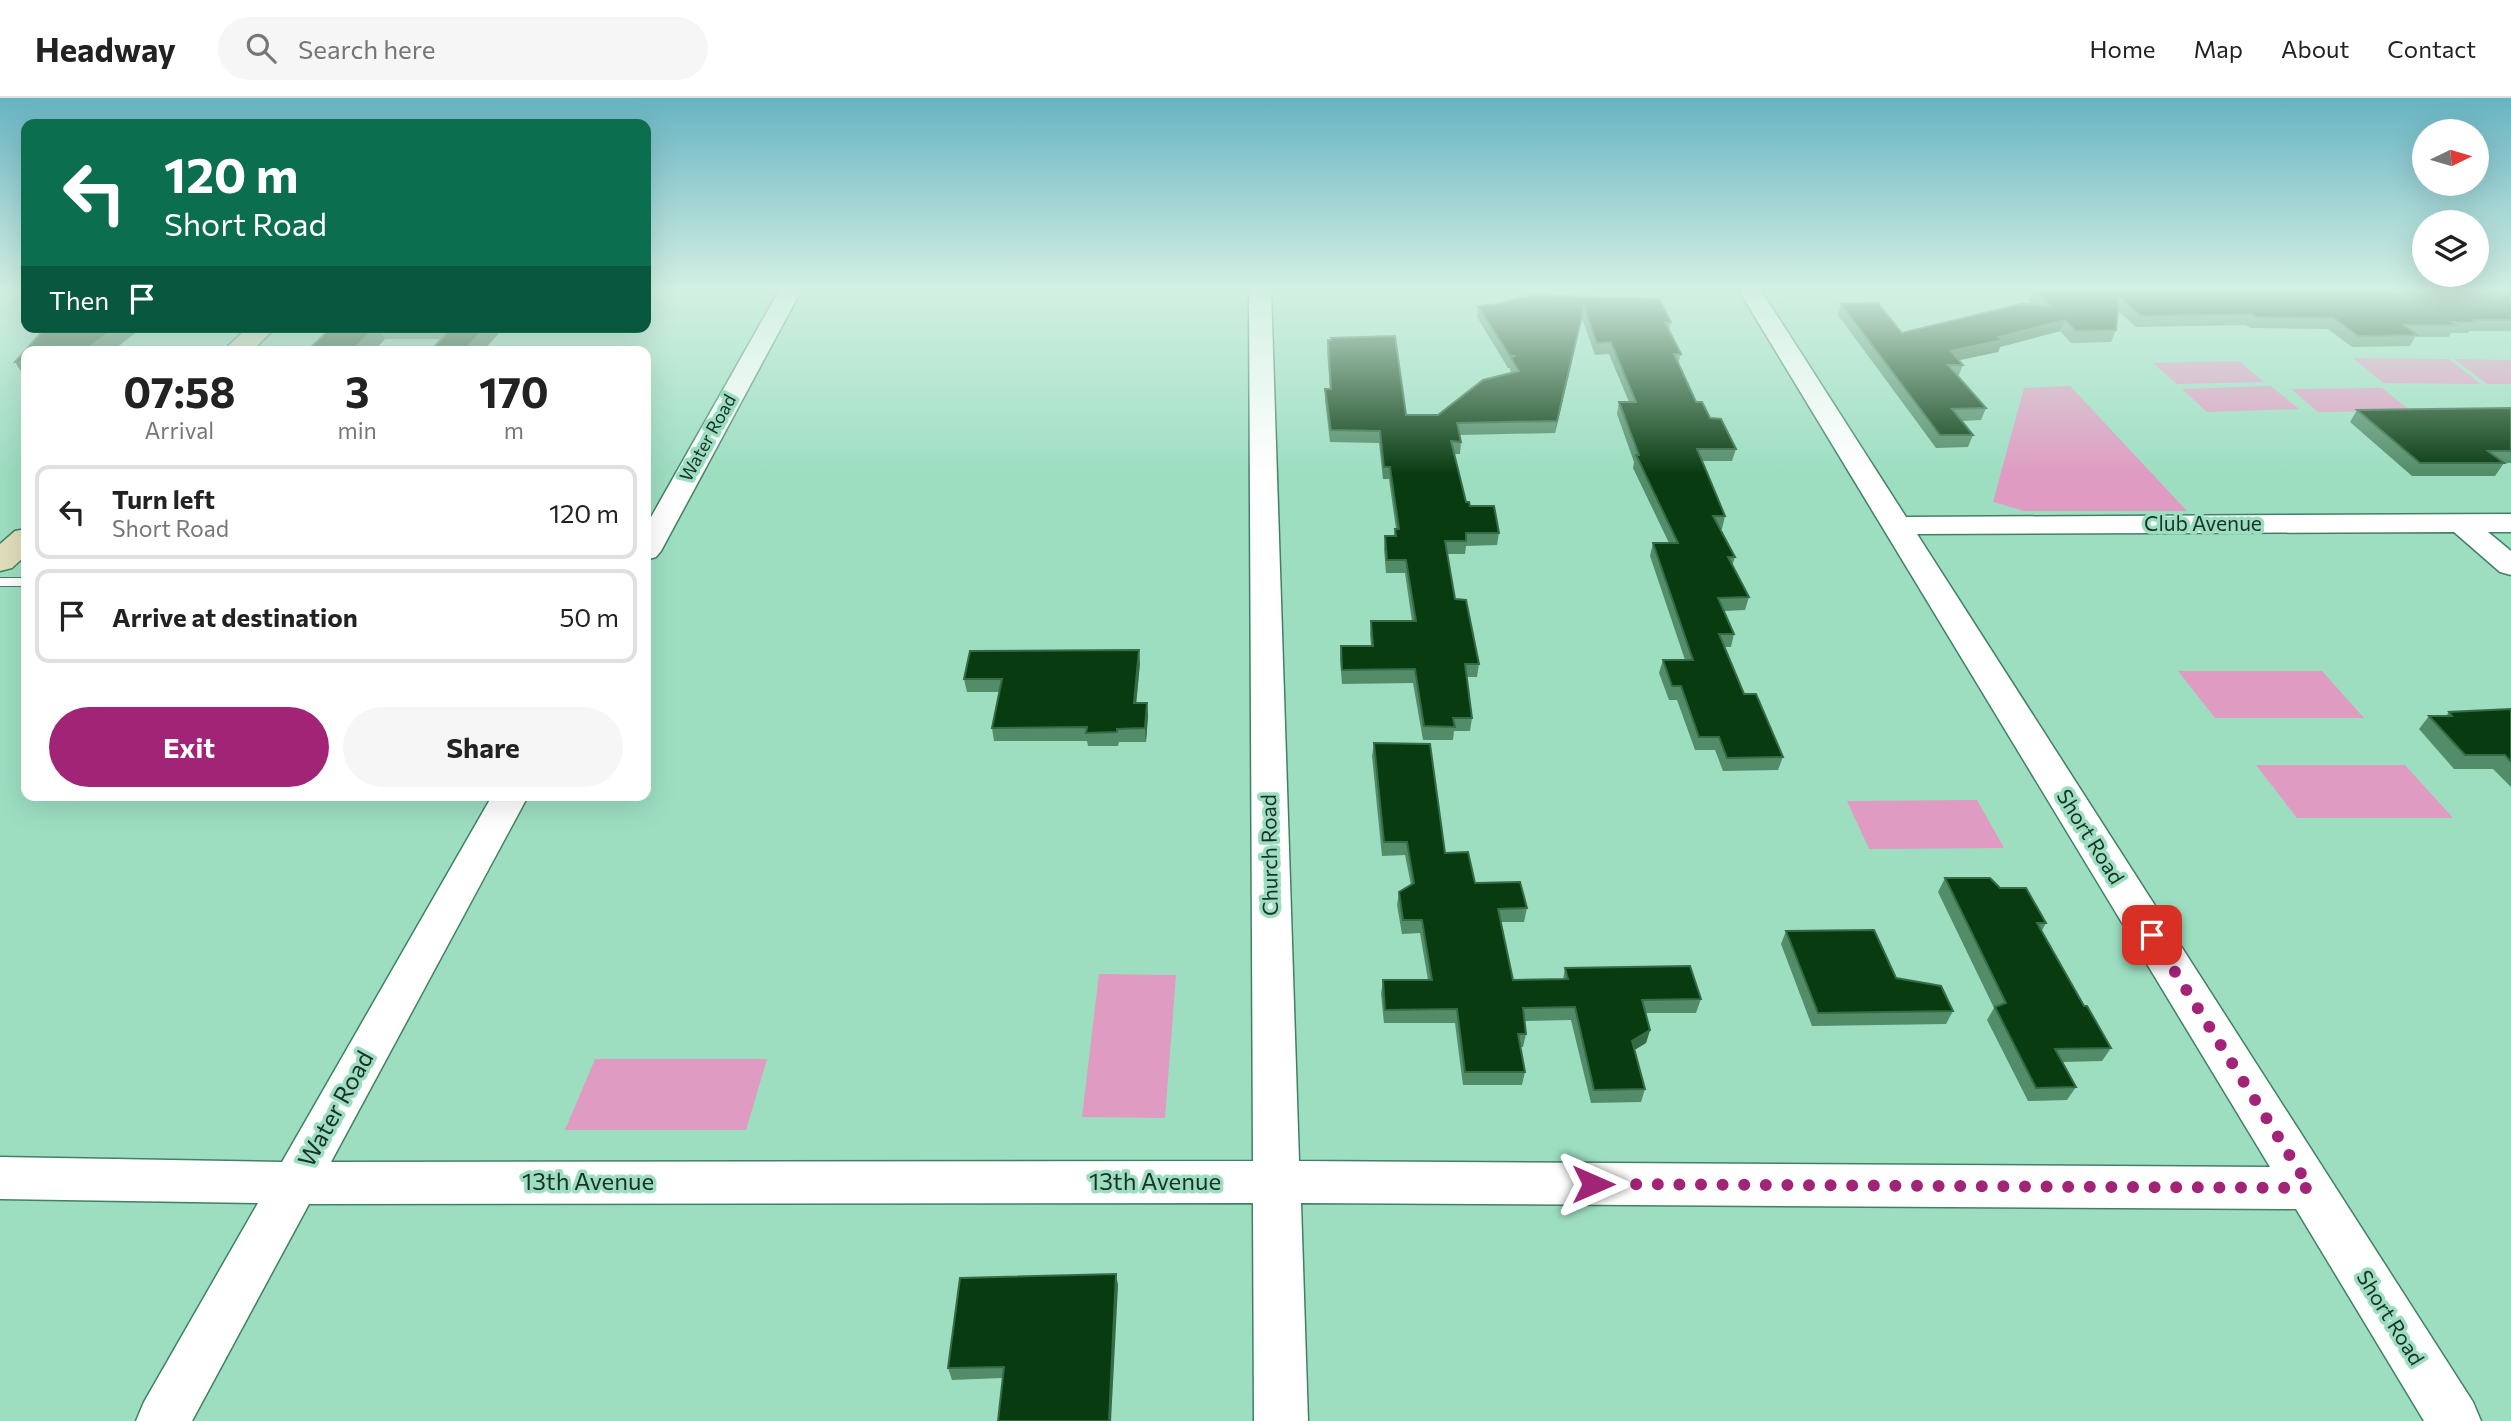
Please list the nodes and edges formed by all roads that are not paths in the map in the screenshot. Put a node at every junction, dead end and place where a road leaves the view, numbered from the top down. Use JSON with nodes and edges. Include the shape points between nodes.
{"nodes":[{"id":1,"x":757,"y":351,"type":"edge"},
{"id":2,"x":1261,"y":351,"type":"edge"},
{"id":3,"x":1787,"y":351,"type":"edge"},
{"id":4,"x":2461,"y":523,"type":"junction"},
{"id":5,"x":2511,"y":523,"type":"edge"},
{"id":6,"x":1895,"y":526,"type":"junction"},
{"id":7,"x":651,"y":542,"type":"edge"},
{"id":8,"x":2511,"y":566,"type":"edge"},
{"id":9,"x":507,"y":801,"type":"edge"},
{"id":10,"x":0,"y":1178,"type":"edge"},
{"id":11,"x":1275,"y":1182,"type":"junction"},
{"id":12,"x":295,"y":1183,"type":"junction"},
{"id":13,"x":2310,"y":1188,"type":"junction"},
{"id":14,"x":163,"y":1421,"type":"edge"},
{"id":15,"x":1280,"y":1421,"type":"edge"},
{"id":16,"x":2454,"y":1421,"type":"edge"}],
"edges":[{"from":1,"to":7,"type":"street","name":"Water Road"},
{"from":2,"to":11,"type":"street","name":"Church Road"},
{"from":3,"to":6,"type":"street","name":"Short Road"},
{"from":4,"to":5,"type":"street","name":"Club Avenue"},
{"from":4,"to":6,"type":"street","name":"Club Avenue"},
{"from":4,"to":8,"type":"street"},
{"from":6,"to":13,"type":"street","name":"Short Road"},
{"from":9,"to":12,"type":"street","name":"Water Road"},
{"from":10,"to":12,"type":"street","name":"13th Avenue"},
{"from":11,"to":12,"type":"street","name":"13th Avenue"},
{"from":11,"to":13,"type":"street","name":"13th Avenue"},
{"from":11,"to":15,"type":"street","name":"Church Road"},
{"from":12,"to":14,"type":"street","name":"Water Road"},
{"from":13,"to":16,"type":"street","name":"Short Road"}]}
